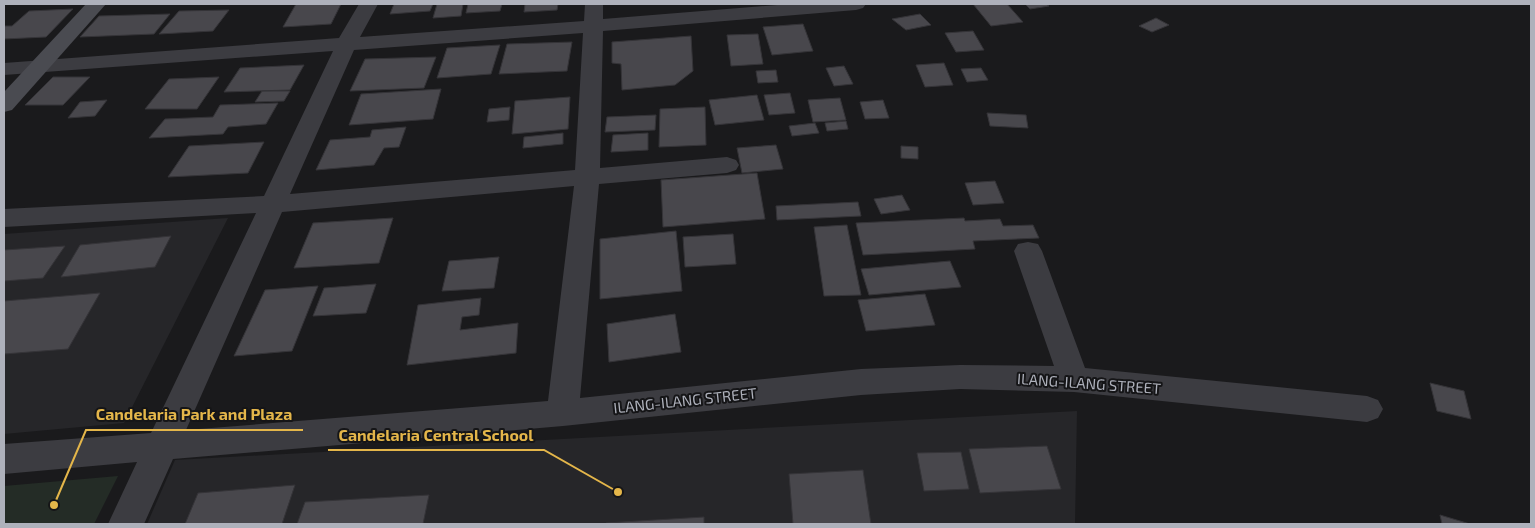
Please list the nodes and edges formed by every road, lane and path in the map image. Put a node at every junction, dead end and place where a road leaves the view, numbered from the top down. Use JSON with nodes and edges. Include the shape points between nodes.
{"nodes":[{"id":1,"x":96,"y":4,"type":"edge"},
{"id":2,"x":368,"y":4,"type":"edge"},
{"id":3,"x":594,"y":4,"type":"edge"},
{"id":4,"x":856,"y":4,"type":"edge"},
{"id":5,"x":592,"y":26,"type":"junction"},
{"id":6,"x":346,"y":45,"type":"junction"},
{"id":7,"x":40,"y":67,"type":"junction"},
{"id":8,"x":4,"y":69,"type":"edge"},
{"id":9,"x":4,"y":105,"type":"edge"},
{"id":10,"x":727,"y":165,"type":"dead end"},
{"id":11,"x":587,"y":178,"type":"junction"},
{"id":12,"x":273,"y":204,"type":"junction"},
{"id":13,"x":4,"y":218,"type":"edge"},
{"id":14,"x":1028,"y":251,"type":"dead end"},
{"id":15,"x":1074,"y":380,"type":"junction"},
{"id":16,"x":1367,"y":409,"type":"dead end"},
{"id":17,"x":563,"y":412,"type":"junction"},
{"id":18,"x":164,"y":446,"type":"junction"},
{"id":19,"x":4,"y":459,"type":"edge"},
{"id":20,"x":126,"y":524,"type":"edge"}],
"edges":[{"from":1,"to":7,"type":"street"},
{"from":2,"to":6,"type":"street"},
{"from":3,"to":5,"type":"street"},
{"from":4,"to":5,"type":"street"},
{"from":5,"to":6,"type":"street"},
{"from":5,"to":11,"type":"street"},
{"from":6,"to":7,"type":"street"},
{"from":6,"to":12,"type":"street"},
{"from":7,"to":8,"type":"street"},
{"from":7,"to":9,"type":"street"},
{"from":10,"to":11,"type":"street"},
{"from":11,"to":12,"type":"street"},
{"from":11,"to":17,"type":"street"},
{"from":12,"to":13,"type":"street"},
{"from":12,"to":18,"type":"street"},
{"from":14,"to":15,"type":"street"},
{"from":15,"to":16,"type":"street","name":"ILANG-ILANG STREET"},
{"from":15,"to":17,"type":"street","name":"ILANG-ILANG STREET","via":[[960,377],[861,382]]},
{"from":17,"to":18,"type":"street","name":"ILANG-ILANG STREET"},
{"from":18,"to":19,"type":"street","name":"ILANG-ILANG STREET"},
{"from":18,"to":20,"type":"street"}]}
